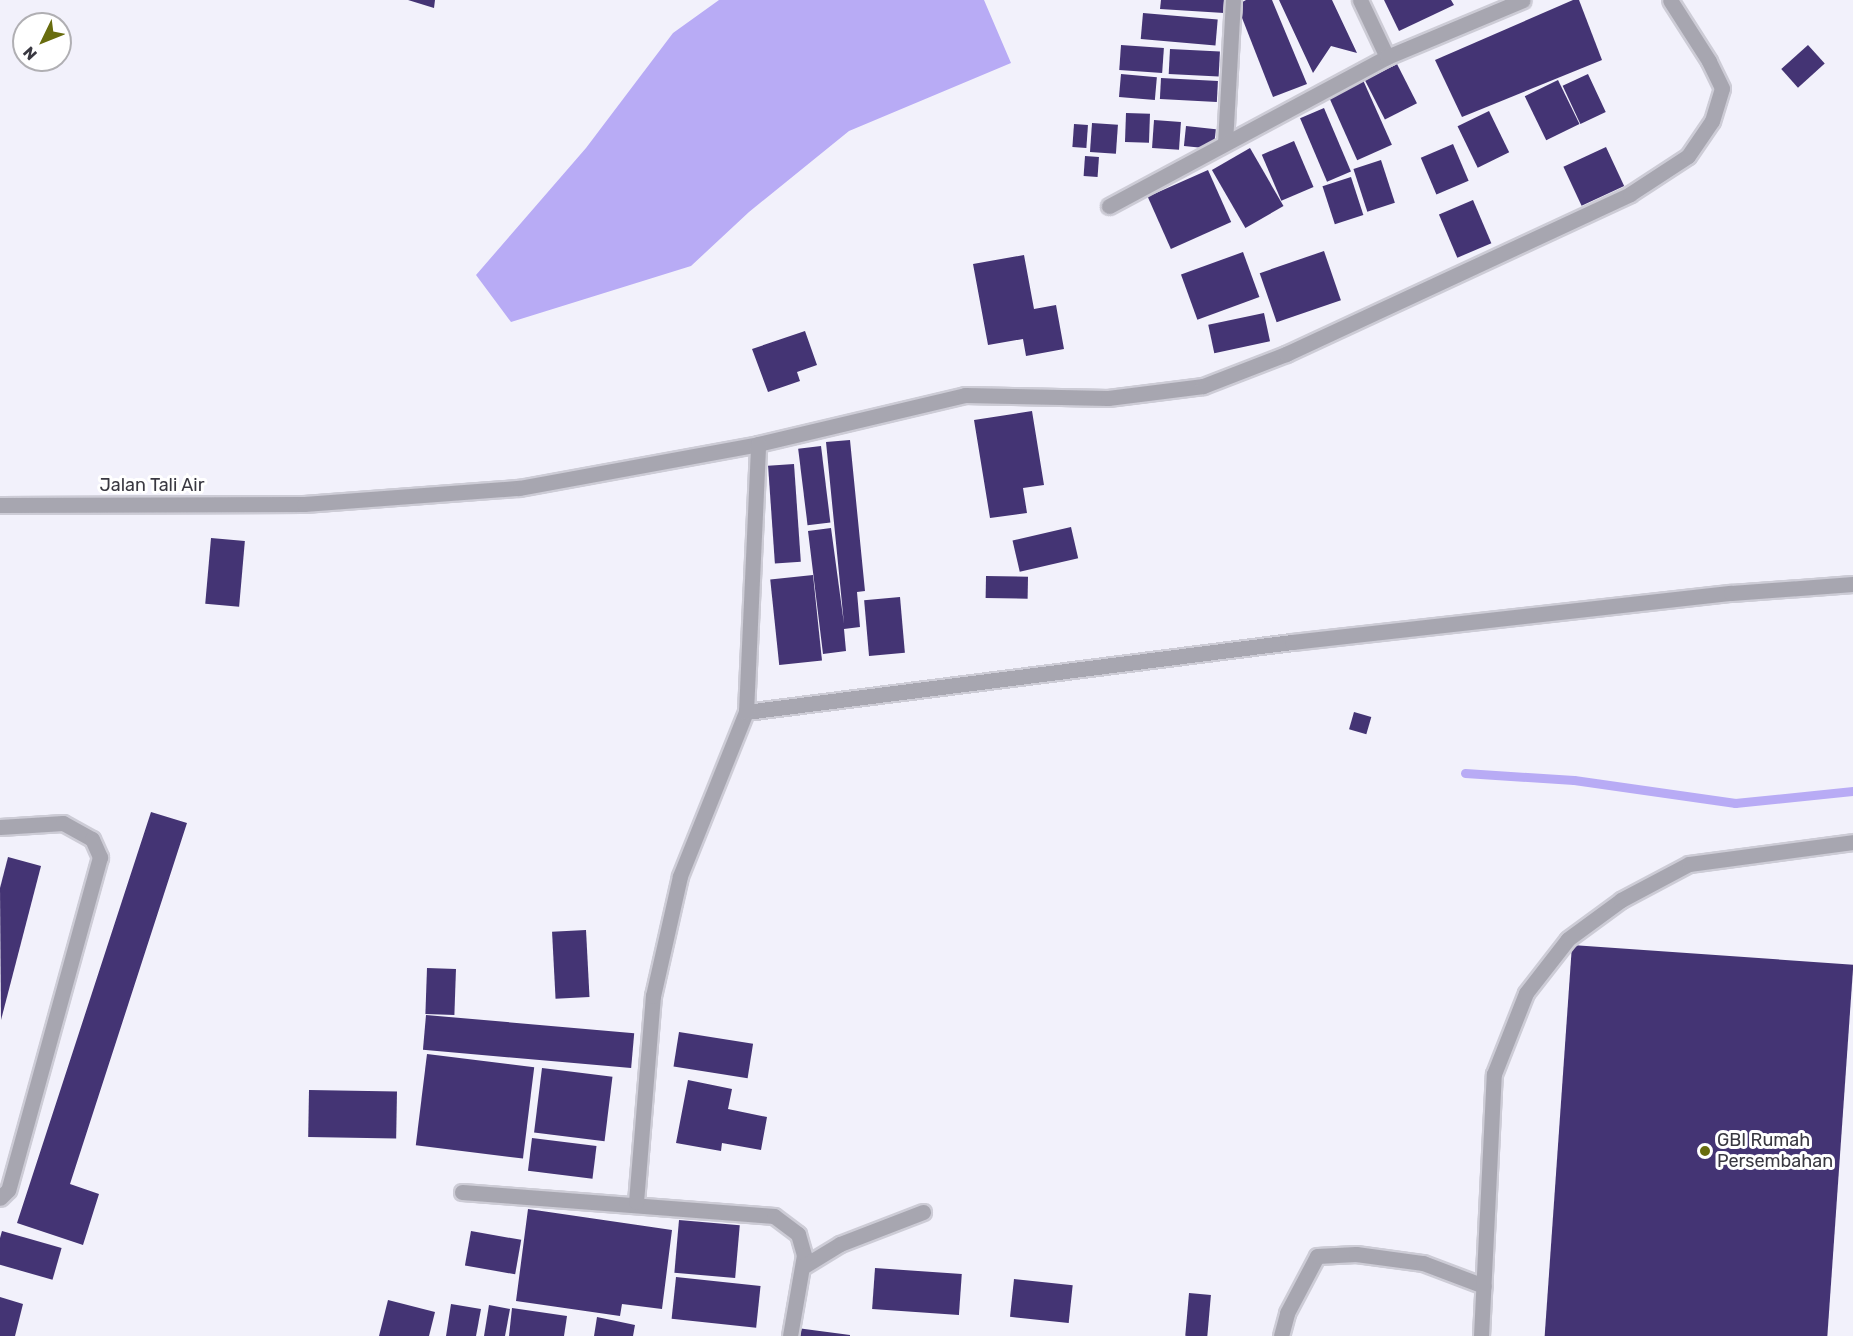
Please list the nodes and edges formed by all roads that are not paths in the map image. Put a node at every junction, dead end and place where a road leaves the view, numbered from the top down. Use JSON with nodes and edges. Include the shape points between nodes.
{"nodes":[{"id":1,"x":1233,"y":0,"type":"edge"},
{"id":2,"x":1360,"y":0,"type":"edge"},
{"id":3,"x":1523,"y":0,"type":"edge"},
{"id":4,"x":1670,"y":0,"type":"edge"},
{"id":5,"x":1387,"y":57,"type":"junction"},
{"id":6,"x":1225,"y":143,"type":"junction"},
{"id":7,"x":1109,"y":206,"type":"dead end"},
{"id":8,"x":758,"y":444,"type":"junction"},
{"id":9,"x":0,"y":505,"type":"edge"},
{"id":10,"x":1853,"y":584,"type":"edge"},
{"id":11,"x":746,"y":712,"type":"junction"},
{"id":12,"x":0,"y":827,"type":"edge"},
{"id":13,"x":1853,"y":842,"type":"edge"},
{"id":14,"x":462,"y":1192,"type":"dead end"},
{"id":15,"x":0,"y":1198,"type":"edge"},
{"id":16,"x":636,"y":1202,"type":"junction"},
{"id":17,"x":923,"y":1212,"type":"dead end"},
{"id":18,"x":804,"y":1266,"type":"junction"},
{"id":19,"x":1484,"y":1286,"type":"junction"},
{"id":20,"x":790,"y":1336,"type":"edge"},
{"id":21,"x":1281,"y":1336,"type":"edge"},
{"id":22,"x":1481,"y":1336,"type":"edge"}],
"edges":[{"from":1,"to":6,"type":"street"},
{"from":2,"to":5,"type":"street"},
{"from":3,"to":5,"type":"street"},
{"from":4,"to":8,"type":"street","name":"Jalan Tali Air","via":[[1722,88],[1712,121],[1688,156],[1630,194],[1286,354],[1203,386],[1108,398],[965,395]]},
{"from":5,"to":6,"type":"street"},
{"from":6,"to":7,"type":"street"},
{"from":8,"to":9,"type":"street","name":"Jalan Tali Air","via":[[519,488],[304,504]]},
{"from":8,"to":11,"type":"street"},
{"from":10,"to":11,"type":"street","via":[[1731,593],[1292,642]]},
{"from":11,"to":16,"type":"street","via":[[680,876],[660,964],[653,996]]},
{"from":12,"to":15,"type":"street","via":[[63,823],[92,839],[100,857],[8,1190]]},
{"from":13,"to":19,"type":"street","via":[[1689,864],[1620,900],[1568,939],[1526,993],[1494,1074]]},
{"from":14,"to":16,"type":"street"},
{"from":16,"to":18,"type":"street","via":[[774,1216],[798,1234]]},
{"from":17,"to":18,"type":"street","via":[[840,1244]]},
{"from":18,"to":20,"type":"street"},
{"from":19,"to":21,"type":"street","via":[[1423,1263],[1356,1254],[1317,1256],[1287,1313]]},
{"from":19,"to":22,"type":"street"}]}
